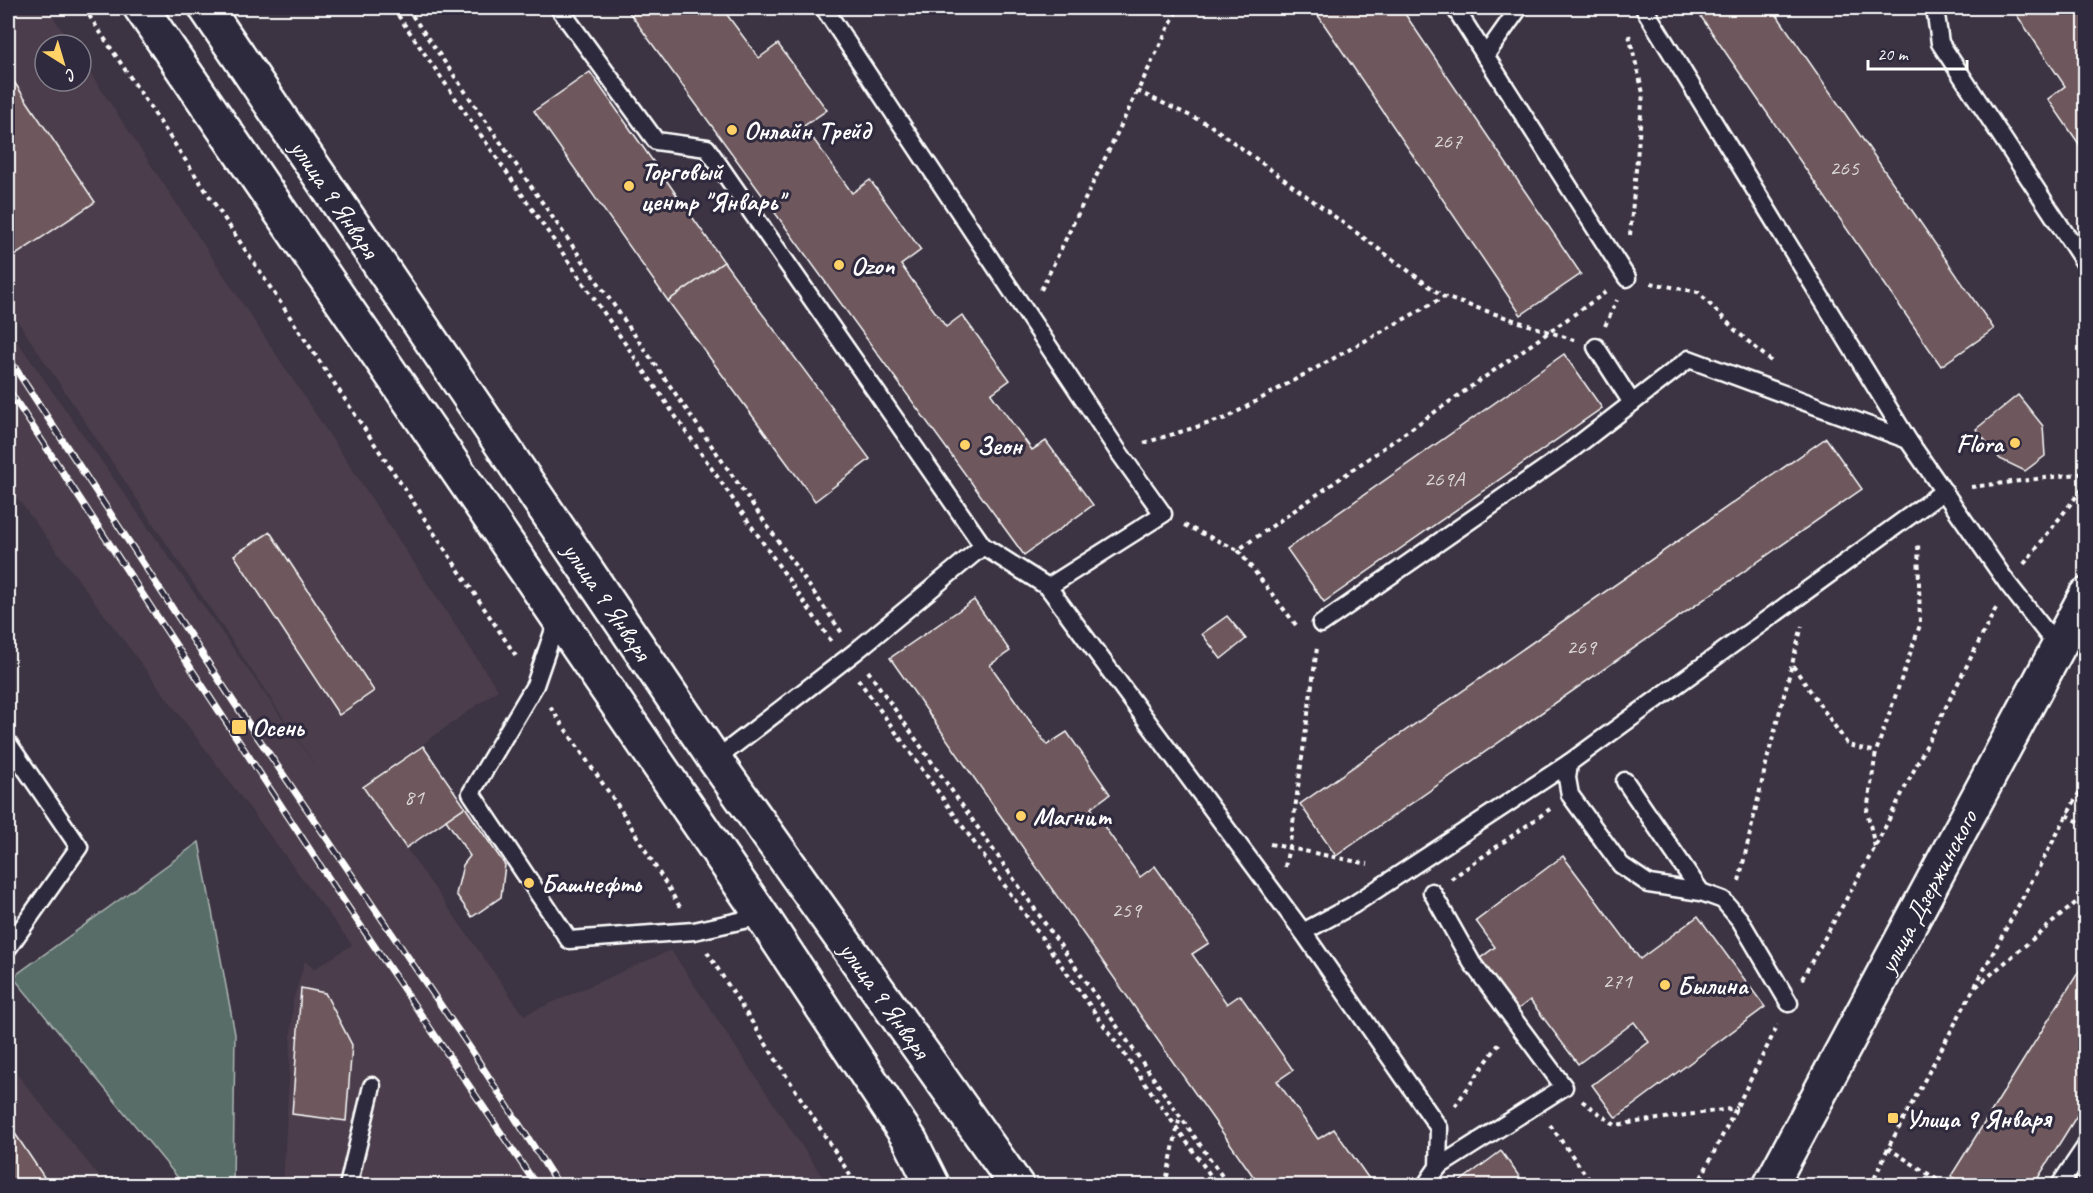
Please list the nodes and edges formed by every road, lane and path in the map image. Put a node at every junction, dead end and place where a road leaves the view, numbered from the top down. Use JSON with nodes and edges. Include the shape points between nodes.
{"nodes":[{"id":1,"x":84,"y":8,"type":"edge"},
{"id":2,"x":141,"y":8,"type":"edge"},
{"id":3,"x":206,"y":8,"type":"edge"},
{"id":4,"x":393,"y":8,"type":"edge"},
{"id":5,"x":407,"y":8,"type":"edge"},
{"id":6,"x":559,"y":8,"type":"edge"},
{"id":7,"x":824,"y":8,"type":"edge"},
{"id":8,"x":1178,"y":8,"type":"edge"},
{"id":9,"x":1455,"y":8,"type":"edge"},
{"id":10,"x":1519,"y":8,"type":"edge"},
{"id":11,"x":1644,"y":8,"type":"edge"},
{"id":12,"x":1935,"y":8,"type":"edge"},
{"id":13,"x":1628,"y":29,"type":"dead end"},
{"id":14,"x":1485,"y":56,"type":"junction"},
{"id":15,"x":1137,"y":92,"type":"junction"},
{"id":16,"x":2085,"y":265,"type":"edge"},
{"id":17,"x":1627,"y":278,"type":"junction"},
{"id":18,"x":1444,"y":297,"type":"junction"},
{"id":19,"x":1029,"y":316,"type":"junction"},
{"id":20,"x":1549,"y":332,"type":"junction"},
{"id":21,"x":1596,"y":347,"type":"junction"},
{"id":22,"x":1777,"y":366,"type":"dead end"},
{"id":23,"x":1632,"y":403,"type":"junction"},
{"id":24,"x":1908,"y":440,"type":"junction"},
{"id":25,"x":1118,"y":451,"type":"junction"},
{"id":26,"x":2085,"y":473,"type":"edge"},
{"id":27,"x":2085,"y":484,"type":"edge"},
{"id":28,"x":1944,"y":491,"type":"junction"},
{"id":29,"x":1917,"y":510,"type":"junction"},
{"id":30,"x":1163,"y":514,"type":"junction"},
{"id":31,"x":983,"y":546,"type":"junction"},
{"id":32,"x":1238,"y":550,"type":"junction"},
{"id":33,"x":2008,"y":584,"type":"junction"},
{"id":34,"x":1048,"y":586,"type":"junction"},
{"id":35,"x":1811,"y":587,"type":"junction"},
{"id":36,"x":2085,"y":595,"type":"edge"},
{"id":37,"x":558,"y":618,"type":"junction"},
{"id":38,"x":1321,"y":624,"type":"joint"},
{"id":39,"x":1303,"y":633,"type":"dead end"},
{"id":40,"x":1310,"y":642,"type":"dead end"},
{"id":41,"x":2057,"y":646,"type":"junction"},
{"id":42,"x":1317,"y":652,"type":"junction"},
{"id":43,"x":850,"y":657,"type":"junction"},
{"id":44,"x":1792,"y":666,"type":"junction"},
{"id":45,"x":535,"y":685,"type":"junction"},
{"id":46,"x":8,"y":742,"type":"edge"},
{"id":47,"x":1876,"y":752,"type":"junction"},
{"id":48,"x":715,"y":760,"type":"junction"},
{"id":49,"x":1569,"y":763,"type":"junction"},
{"id":50,"x":2085,"y":780,"type":"edge"},
{"id":51,"x":1625,"y":781,"type":"dead end"},
{"id":52,"x":1570,"y":795,"type":"junction"},
{"id":53,"x":2067,"y":815,"type":"junction"},
{"id":54,"x":2085,"y":826,"type":"edge"},
{"id":55,"x":1233,"y":838,"type":"junction"},
{"id":56,"x":1289,"y":847,"type":"junction"},
{"id":57,"x":1875,"y":847,"type":"junction"},
{"id":58,"x":1404,"y":871,"type":"junction"},
{"id":59,"x":1432,"y":892,"type":"joint"},
{"id":60,"x":1701,"y":892,"type":"junction"},
{"id":61,"x":2085,"y":894,"type":"edge"},
{"id":62,"x":1278,"y":898,"type":"junction"},
{"id":63,"x":1732,"y":911,"type":"junction"},
{"id":64,"x":762,"y":916,"type":"junction"},
{"id":65,"x":694,"y":930,"type":"junction"},
{"id":66,"x":1303,"y":932,"type":"junction"},
{"id":67,"x":8,"y":948,"type":"edge"},
{"id":68,"x":1974,"y":988,"type":"junction"},
{"id":69,"x":1789,"y":1003,"type":"junction"},
{"id":70,"x":1515,"y":1021,"type":"junction"},
{"id":71,"x":372,"y":1086,"type":"dead end"},
{"id":72,"x":1564,"y":1087,"type":"junction"},
{"id":73,"x":1535,"y":1105,"type":"junction"},
{"id":74,"x":1737,"y":1107,"type":"junction"},
{"id":75,"x":1180,"y":1116,"type":"junction"},
{"id":76,"x":1439,"y":1128,"type":"junction"},
{"id":77,"x":1177,"y":1129,"type":"junction"},
{"id":78,"x":2085,"y":1146,"type":"edge"},
{"id":79,"x":1888,"y":1148,"type":"junction"},
{"id":80,"x":1438,"y":1167,"type":"junction"},
{"id":81,"x":1225,"y":1179,"type":"junction"},
{"id":82,"x":348,"y":1185,"type":"edge"},
{"id":83,"x":856,"y":1185,"type":"edge"},
{"id":84,"x":933,"y":1185,"type":"edge"},
{"id":85,"x":1017,"y":1185,"type":"edge"},
{"id":86,"x":1165,"y":1185,"type":"edge"},
{"id":87,"x":1218,"y":1185,"type":"edge"},
{"id":88,"x":1229,"y":1185,"type":"edge"},
{"id":89,"x":1425,"y":1185,"type":"edge"},
{"id":90,"x":1594,"y":1185,"type":"edge"},
{"id":91,"x":1697,"y":1185,"type":"edge"},
{"id":92,"x":1770,"y":1185,"type":"edge"},
{"id":93,"x":1871,"y":1185,"type":"edge"},
{"id":94,"x":1947,"y":1185,"type":"edge"},
{"id":95,"x":2059,"y":1185,"type":"edge"}],
"edges":[{"from":1,"to":45,"type":"path"},
{"from":2,"to":37,"type":"main road","name":"улица 9 Января"},
{"from":3,"to":48,"type":"main road","name":"улица 9 Января"},
{"from":4,"to":43,"type":"path"},
{"from":5,"to":43,"type":"path"},
{"from":6,"to":31,"type":"lane","via":[[656,141],[707,148]]},
{"from":7,"to":19,"type":"lane"},
{"from":8,"to":15,"type":"path"},
{"from":9,"to":14,"type":"lane"},
{"from":10,"to":14,"type":"lane"},
{"from":11,"to":24,"type":"lane"},
{"from":12,"to":16,"type":"lane","via":[[1940,43]]},
{"from":13,"to":17,"type":"path","via":[[1643,93]]},
{"from":14,"to":17,"type":"lane"},
{"from":15,"to":18,"type":"path","via":[[1210,125]]},
{"from":15,"to":19,"type":"path"},
{"from":17,"to":20,"type":"path"},
{"from":17,"to":21,"type":"path"},
{"from":17,"to":22,"type":"path","via":[[1698,292]]},
{"from":18,"to":20,"type":"path"},
{"from":18,"to":25,"type":"path","via":[[1226,418]]},
{"from":19,"to":25,"type":"lane"},
{"from":20,"to":21,"type":"path"},
{"from":20,"to":32,"type":"path"},
{"from":21,"to":23,"type":"lane"},
{"from":23,"to":24,"type":"lane","via":[[1689,359]]},
{"from":23,"to":38,"type":"lane","via":[[1570,451]]},
{"from":24,"to":28,"type":"lane"},
{"from":25,"to":30,"type":"lane"},
{"from":26,"to":28,"type":"path"},
{"from":27,"to":33,"type":"path"},
{"from":28,"to":29,"type":"lane"},
{"from":28,"to":33,"type":"lane"},
{"from":29,"to":35,"type":"lane"},
{"from":29,"to":47,"type":"path","via":[[1920,625]]},
{"from":30,"to":32,"type":"path"},
{"from":30,"to":34,"type":"lane"},
{"from":31,"to":34,"type":"lane"},
{"from":31,"to":43,"type":"lane"},
{"from":32,"to":39,"type":"path"},
{"from":33,"to":41,"type":"lane"},
{"from":33,"to":57,"type":"path"},
{"from":34,"to":55,"type":"lane"},
{"from":35,"to":44,"type":"path"},
{"from":35,"to":49,"type":"lane"},
{"from":36,"to":41,"type":"main road","name":"улица Дзержинского"},
{"from":37,"to":45,"type":"lane"},
{"from":37,"to":64,"type":"main road","name":"улица 9 Января"},
{"from":38,"to":42,"type":"path"},
{"from":40,"to":42,"type":"path"},
{"from":41,"to":92,"type":"main road","name":"улица Дзержинского"},
{"from":42,"to":56,"type":"path"},
{"from":43,"to":48,"type":"lane"},
{"from":43,"to":75,"type":"path"},
{"from":43,"to":77,"type":"path"},
{"from":44,"to":47,"type":"path","via":[[1848,745]]},
{"from":44,"to":63,"type":"path"},
{"from":45,"to":65,"type":"path","via":[[621,810]]},
{"from":45,"to":65,"type":"lane","via":[[471,793],[569,940]]},
{"from":46,"to":67,"type":"lane","via":[[79,847]]},
{"from":47,"to":57,"type":"path","via":[[1867,811]]},
{"from":48,"to":85,"type":"main road","name":"улица 9 Января"},
{"from":49,"to":52,"type":"lane"},
{"from":49,"to":58,"type":"lane"},
{"from":50,"to":53,"type":"path"},
{"from":51,"to":60,"type":"lane"},
{"from":52,"to":59,"type":"path"},
{"from":52,"to":60,"type":"lane","via":[[1621,865],[1649,884]]},
{"from":53,"to":54,"type":"path"},
{"from":53,"to":68,"type":"path"},
{"from":55,"to":56,"type":"path"},
{"from":55,"to":62,"type":"lane"},
{"from":56,"to":58,"type":"path"},
{"from":56,"to":62,"type":"path"},
{"from":57,"to":69,"type":"path"},
{"from":58,"to":66,"type":"lane"},
{"from":59,"to":70,"type":"lane","via":[[1472,963]]},
{"from":60,"to":63,"type":"lane","via":[[1723,900]]},
{"from":61,"to":68,"type":"path"},
{"from":62,"to":66,"type":"lane"},
{"from":63,"to":69,"type":"lane"},
{"from":64,"to":65,"type":"lane"},
{"from":64,"to":84,"type":"main road","name":"улица 9 Января","via":[[910,1140]]},
{"from":65,"to":83,"type":"path"},
{"from":66,"to":76,"type":"lane"},
{"from":68,"to":79,"type":"path"},
{"from":69,"to":74,"type":"path"},
{"from":70,"to":72,"type":"lane"},
{"from":70,"to":76,"type":"path"},
{"from":71,"to":82,"type":"lane"},
{"from":72,"to":73,"type":"lane"},
{"from":72,"to":74,"type":"path","via":[[1615,1125]]},
{"from":73,"to":80,"type":"lane"},
{"from":73,"to":90,"type":"path"},
{"from":74,"to":91,"type":"path"},
{"from":75,"to":77,"type":"path"},
{"from":75,"to":81,"type":"path"},
{"from":76,"to":80,"type":"lane"},
{"from":77,"to":86,"type":"path"},
{"from":77,"to":87,"type":"path"},
{"from":78,"to":95,"type":"lane"},
{"from":79,"to":93,"type":"path"},
{"from":79,"to":94,"type":"path"},
{"from":80,"to":89,"type":"lane"},
{"from":81,"to":87,"type":"path"},
{"from":81,"to":88,"type":"path"}]}
